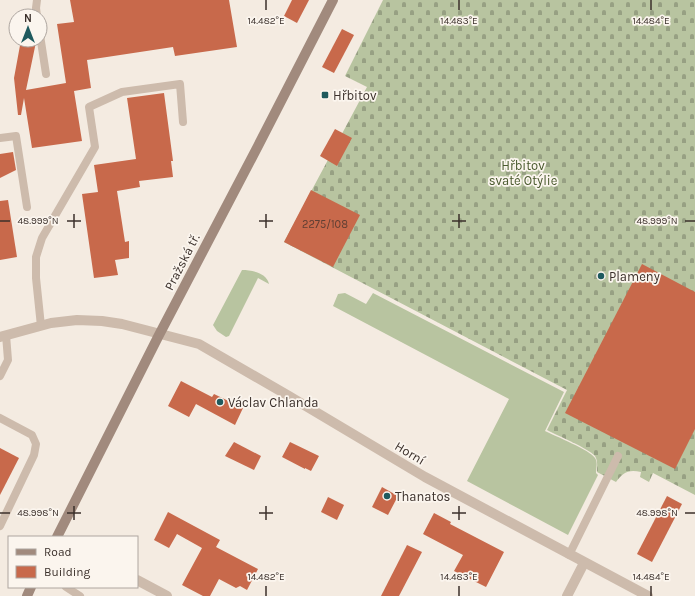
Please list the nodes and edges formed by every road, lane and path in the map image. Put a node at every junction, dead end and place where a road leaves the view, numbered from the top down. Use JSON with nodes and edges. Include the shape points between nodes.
{"nodes":[{"id":1,"x":333,"y":0,"type":"edge"},
{"id":2,"x":42,"y":48,"type":"edge"},
{"id":3,"x":46,"y":74,"type":"dead end"},
{"id":4,"x":183,"y":122,"type":"dead end"},
{"id":5,"x":0,"y":138,"type":"edge"},
{"id":6,"x":27,"y":207,"type":"dead end"},
{"id":7,"x":41,"y":326,"type":"junction"},
{"id":8,"x":159,"y":335,"type":"junction"},
{"id":9,"x":3,"y":336,"type":"edge"},
{"id":10,"x":0,"y":376,"type":"edge"},
{"id":11,"x":0,"y":418,"type":"edge"},
{"id":12,"x":618,"y":456,"type":"dead end"},
{"id":13,"x":0,"y":526,"type":"edge"},
{"id":14,"x":58,"y":536,"type":"edge"},
{"id":15,"x":569,"y":554,"type":"junction"},
{"id":16,"x":584,"y":563,"type":"junction"},
{"id":17,"x":138,"y":581,"type":"edge"},
{"id":18,"x":68,"y":591,"type":"edge"},
{"id":19,"x":80,"y":596,"type":"edge"},
{"id":20,"x":168,"y":596,"type":"edge"},
{"id":21,"x":567,"y":596,"type":"edge"},
{"id":22,"x":648,"y":596,"type":"edge"}],
"edges":[{"from":1,"to":8,"type":"main road","name":"Pražská tř."},
{"from":2,"to":3,"type":"lane"},
{"from":4,"to":7,"type":"lane","via":[[180,84],[122,92],[90,107],[95,147],[42,238],[36,257]]},
{"from":5,"to":6,"type":"lane","via":[[16,136]]},
{"from":7,"to":8,"type":"street","name":"Horní","via":[[77,320],[102,321]]},
{"from":7,"to":9,"type":"street","name":"Horní"},
{"from":8,"to":14,"type":"main road","name":"Pražská tř."},
{"from":8,"to":15,"type":"street","name":"Horní","via":[[199,344],[425,477]]},
{"from":9,"to":10,"type":"lane","via":[[8,360]]},
{"from":11,"to":13,"type":"lane","via":[[32,435],[36,444],[34,455]]},
{"from":12,"to":15,"type":"lane"},
{"from":15,"to":16,"type":"street","name":"Horní"},
{"from":16,"to":21,"type":"street"},
{"from":16,"to":22,"type":"street","name":"Horní"},
{"from":17,"to":20,"type":"street"},
{"from":18,"to":19,"type":"lane"}]}
